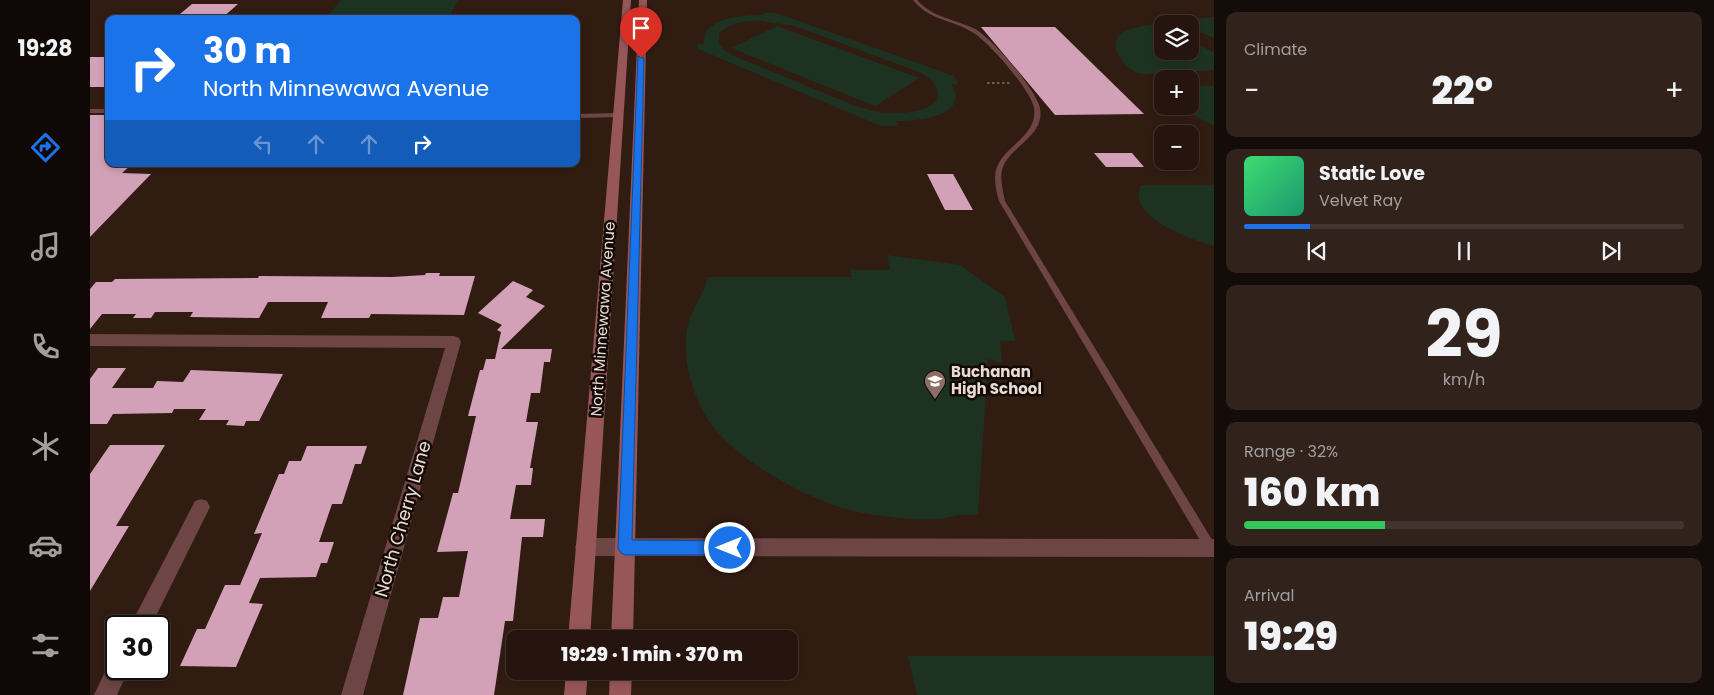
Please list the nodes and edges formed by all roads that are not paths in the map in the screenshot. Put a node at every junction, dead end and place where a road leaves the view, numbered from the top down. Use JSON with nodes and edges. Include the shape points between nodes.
{"nodes":[{"id":1,"x":627,"y":0,"type":"edge"},
{"id":2,"x":643,"y":0,"type":"edge"},
{"id":3,"x":915,"y":0,"type":"edge"},
{"id":4,"x":90,"y":111,"type":"edge"},
{"id":5,"x":105,"y":111,"type":"edge"},
{"id":6,"x":618,"y":115,"type":"junction"},
{"id":7,"x":580,"y":116,"type":"edge"},
{"id":8,"x":639,"y":116,"type":"junction"},
{"id":9,"x":90,"y":340,"type":"edge"},
{"id":10,"x":202,"y":508,"type":"dead end"},
{"id":11,"x":585,"y":548,"type":"junction"},
{"id":12,"x":625,"y":548,"type":"junction"},
{"id":13,"x":1213,"y":548,"type":"edge"},
{"id":14,"x":146,"y":615,"type":"edge"},
{"id":15,"x":580,"y":630,"type":"edge"},
{"id":16,"x":622,"y":630,"type":"edge"},
{"id":17,"x":112,"y":680,"type":"edge"},
{"id":18,"x":576,"y":680,"type":"edge"},
{"id":19,"x":621,"y":680,"type":"edge"},
{"id":20,"x":105,"y":695,"type":"edge"},
{"id":21,"x":352,"y":695,"type":"edge"},
{"id":22,"x":575,"y":695,"type":"edge"},
{"id":23,"x":620,"y":695,"type":"edge"}],
"edges":[{"from":1,"to":6,"type":"main road","name":"North Minnewawa Avenue"},
{"from":2,"to":8,"type":"main road","name":"North Minnewawa Avenue"},
{"from":3,"to":13,"type":"lane","via":[[930,14],[973,30],[985,38],[1035,100],[1038,114],[1034,127],[1008,153],[1000,166],[998,181],[1002,201]]},
{"from":4,"to":5,"type":"lane"},
{"from":6,"to":7,"type":"lane"},
{"from":6,"to":8,"type":"main road"},
{"from":6,"to":11,"type":"main road","name":"North Minnewawa Avenue"},
{"from":8,"to":12,"type":"main road","name":"North Minnewawa Avenue"},
{"from":9,"to":21,"type":"street","name":"North Cherry Lane","via":[[454,342]]},
{"from":10,"to":14,"type":"street"},
{"from":11,"to":12,"type":"street"},
{"from":11,"to":15,"type":"main road","name":"North Minnewawa Avenue"},
{"from":12,"to":13,"type":"street"},
{"from":12,"to":16,"type":"main road","name":"North Minnewawa Avenue"},
{"from":17,"to":20,"type":"street"},
{"from":18,"to":22,"type":"main road"},
{"from":19,"to":23,"type":"main road"}]}
